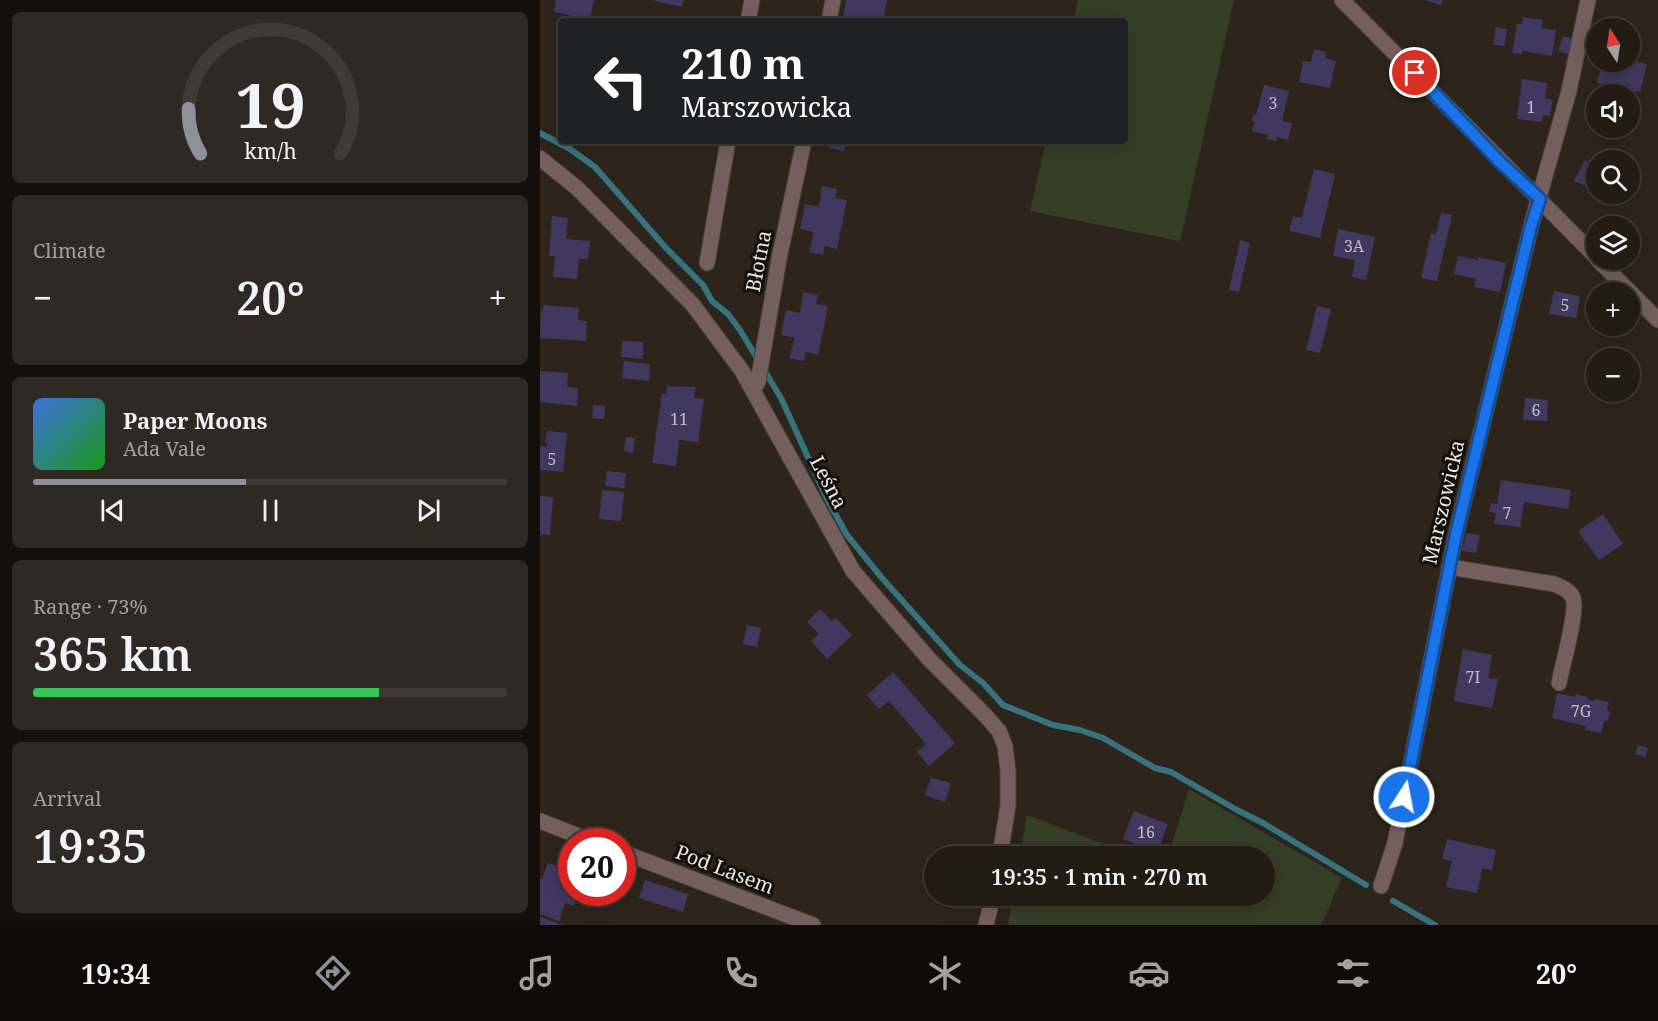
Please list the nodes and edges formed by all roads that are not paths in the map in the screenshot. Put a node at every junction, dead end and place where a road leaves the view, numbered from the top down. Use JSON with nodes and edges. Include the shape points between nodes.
{"nodes":[{"id":1,"x":752,"y":0,"type":"edge"},
{"id":2,"x":833,"y":0,"type":"edge"},
{"id":3,"x":1342,"y":0,"type":"edge"},
{"id":4,"x":1588,"y":0,"type":"edge"},
{"id":5,"x":749,"y":18,"type":"edge"},
{"id":6,"x":830,"y":18,"type":"edge"},
{"id":7,"x":727,"y":144,"type":"edge"},
{"id":8,"x":803,"y":144,"type":"edge"},
{"id":9,"x":540,"y":158,"type":"edge"},
{"id":10,"x":1540,"y":199,"type":"junction"},
{"id":11,"x":1586,"y":247,"type":"edge"},
{"id":12,"x":706,"y":262,"type":"dead end"},
{"id":13,"x":1609,"y":270,"type":"edge"},
{"id":14,"x":1658,"y":320,"type":"edge"},
{"id":15,"x":753,"y":389,"type":"junction"},
{"id":16,"x":1449,"y":567,"type":"junction"},
{"id":17,"x":1558,"y":683,"type":"dead end"},
{"id":18,"x":540,"y":821,"type":"edge"},
{"id":19,"x":558,"y":828,"type":"edge"},
{"id":20,"x":1002,"y":846,"type":"edge"},
{"id":21,"x":636,"y":857,"type":"edge"},
{"id":22,"x":1381,"y":886,"type":"dead end"},
{"id":23,"x":991,"y":906,"type":"edge"},
{"id":24,"x":813,"y":925,"type":"edge"},
{"id":25,"x":986,"y":925,"type":"edge"}],
"edges":[{"from":1,"to":5,"type":"street"},
{"from":2,"to":6,"type":"street"},
{"from":3,"to":10,"type":"street"},
{"from":4,"to":10,"type":"street","name":"Marszowicka"},
{"from":7,"to":12,"type":"street"},
{"from":8,"to":15,"type":"street","name":"Błotna","via":[[758,382]]},
{"from":9,"to":15,"type":"street","name":"Leśna","via":[[578,188],[693,305]]},
{"from":10,"to":11,"type":"street"},
{"from":10,"to":16,"type":"street","name":"Marszowicka"},
{"from":13,"to":14,"type":"street"},
{"from":15,"to":20,"type":"street","name":"Leśna","via":[[853,571],[999,732],[1008,771]]},
{"from":16,"to":17,"type":"street","via":[[1554,584],[1568,590],[1574,612]]},
{"from":16,"to":22,"type":"street","name":"Marszowicka","via":[[1395,843]]},
{"from":18,"to":19,"type":"street"},
{"from":21,"to":24,"type":"street","name":"Pod Lasem"},
{"from":23,"to":25,"type":"street"}]}
